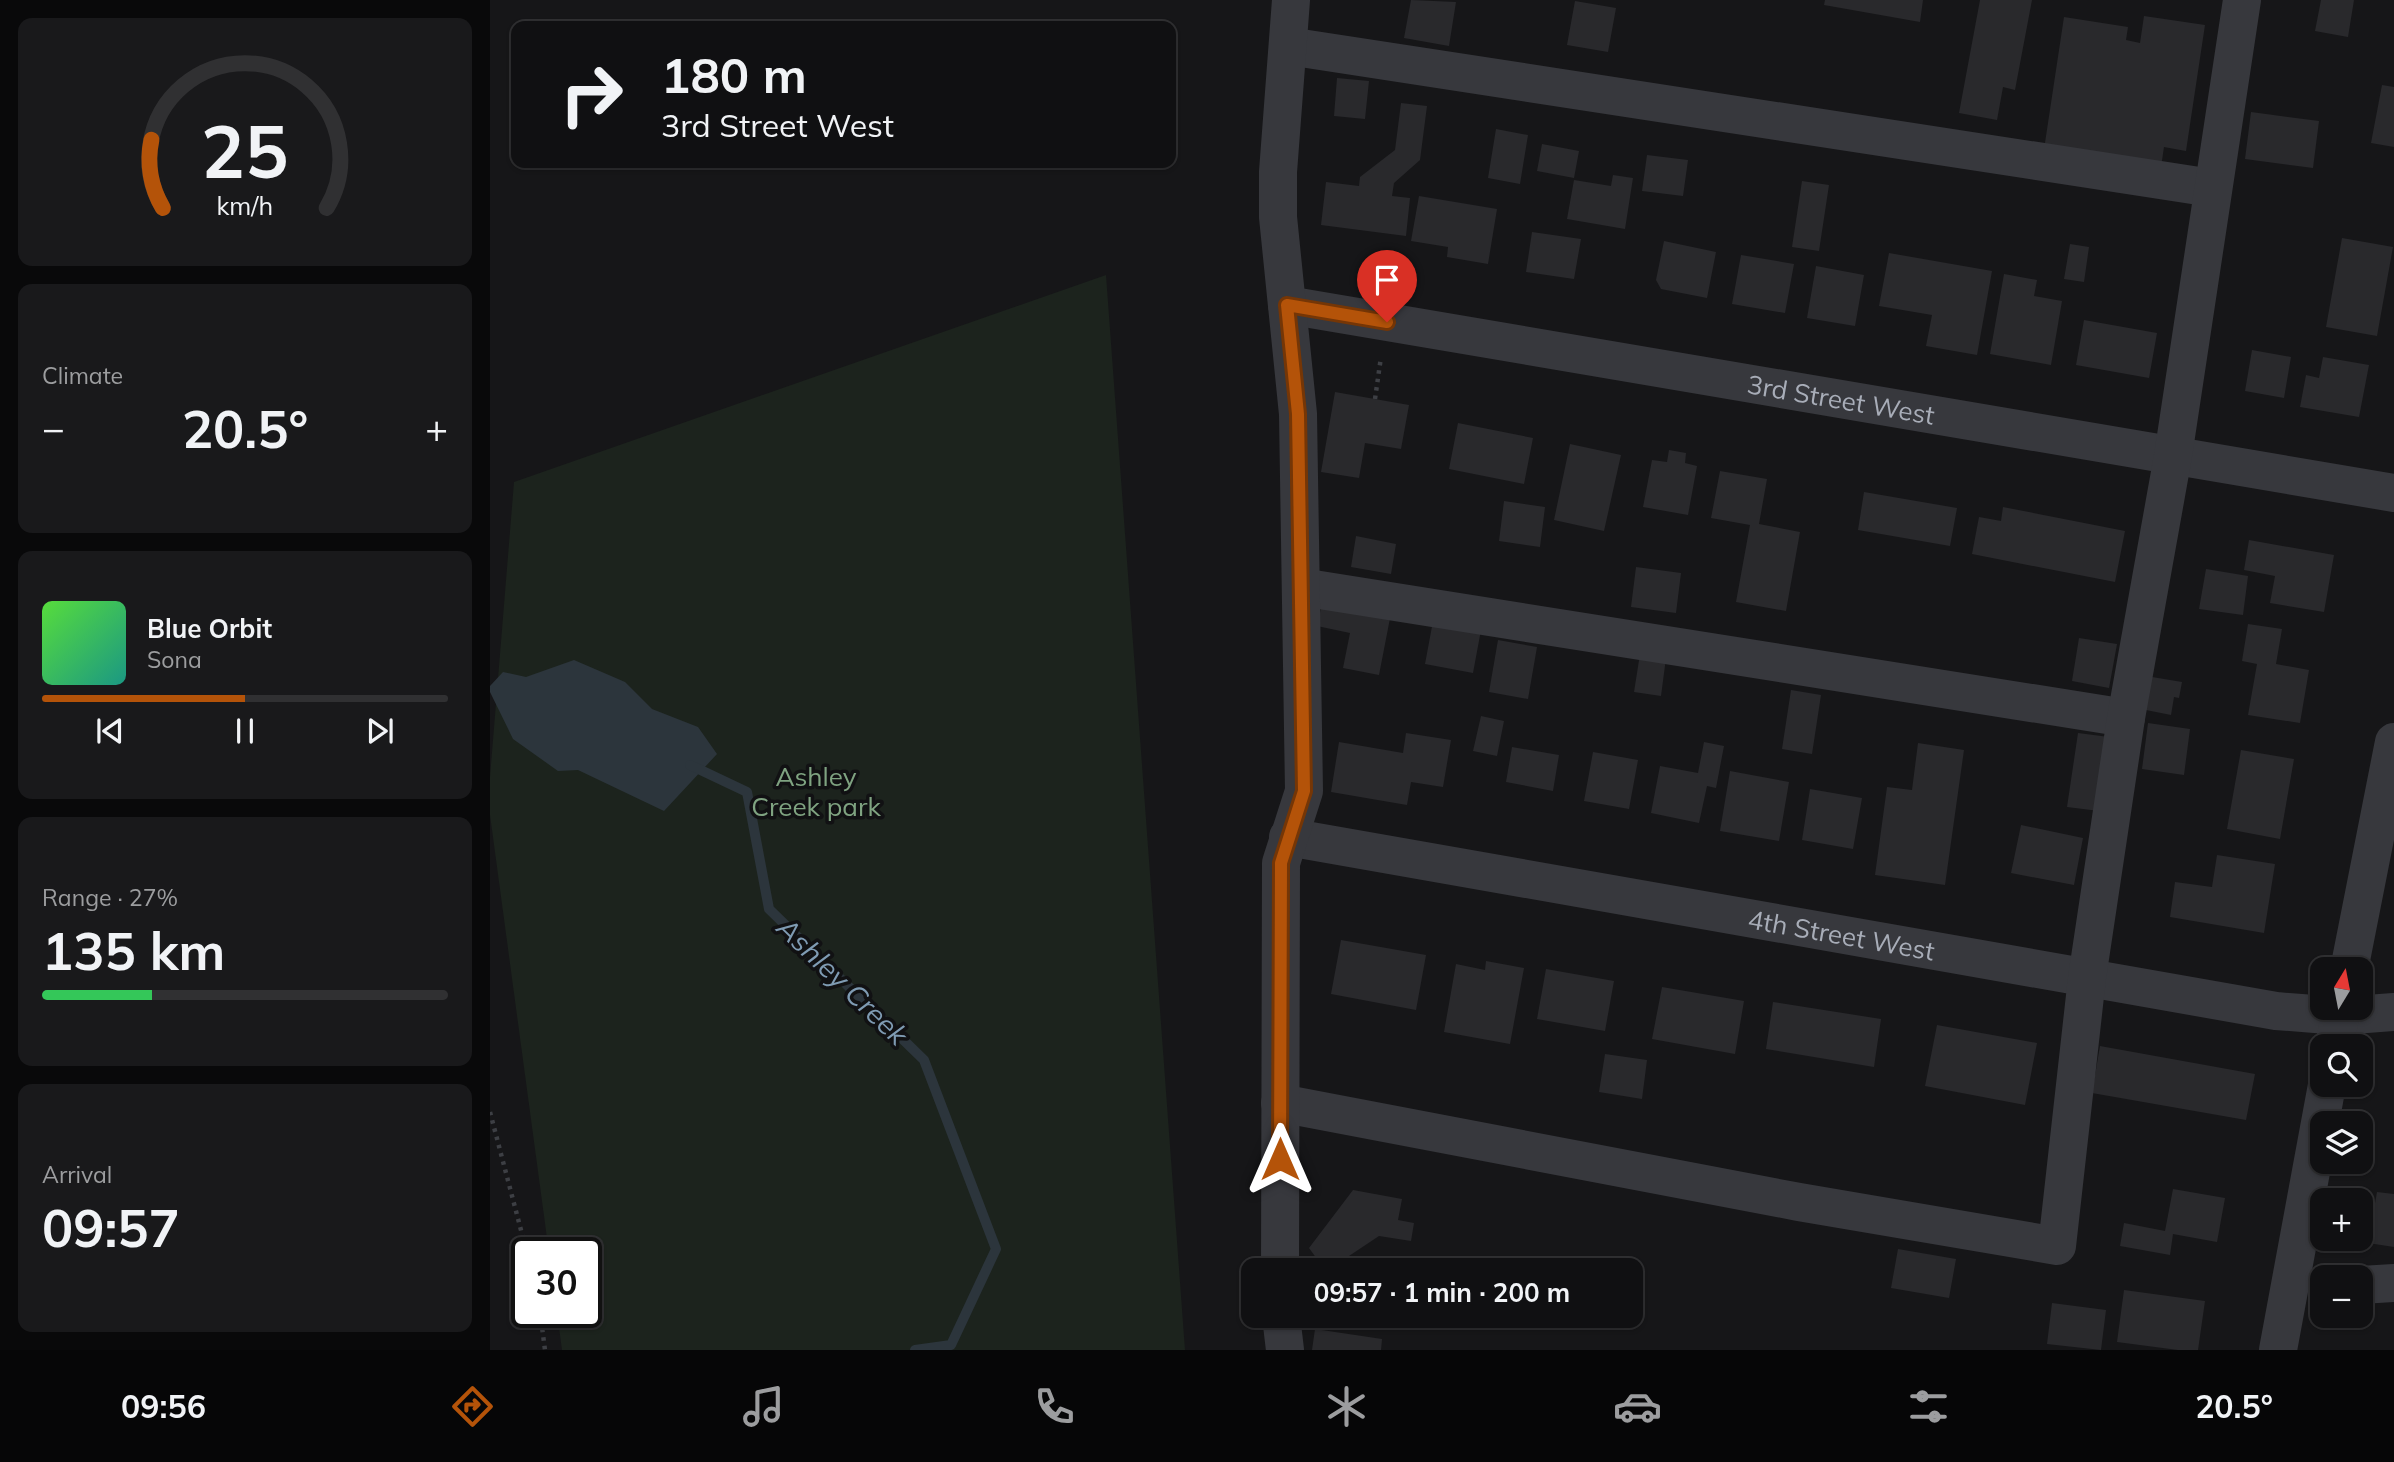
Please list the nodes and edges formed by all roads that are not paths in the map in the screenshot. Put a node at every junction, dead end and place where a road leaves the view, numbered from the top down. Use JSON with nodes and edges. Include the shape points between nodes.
{"nodes":[{"id":1,"x":1291,"y":0,"type":"edge"},
{"id":2,"x":2242,"y":0,"type":"edge"},
{"id":3,"x":1288,"y":46,"type":"junction"},
{"id":4,"x":2212,"y":188,"type":"junction"},
{"id":5,"x":1287,"y":305,"type":"junction"},
{"id":6,"x":2173,"y":456,"type":"junction"},
{"id":7,"x":2394,"y":493,"type":"edge"},
{"id":8,"x":1301,"y":586,"type":"junction"},
{"id":9,"x":2126,"y":718,"type":"junction"},
{"id":10,"x":2394,"y":742,"type":"edge"},
{"id":11,"x":1288,"y":837,"type":"junction"},
{"id":12,"x":2352,"y":957,"type":"edge"},
{"id":13,"x":2087,"y":978,"type":"junction"},
{"id":14,"x":2394,"y":1012,"type":"edge"},
{"id":15,"x":2339,"y":1023,"type":"edge"},
{"id":16,"x":2326,"y":1097,"type":"edge"},
{"id":17,"x":1280,"y":1103,"type":"junction"},
{"id":18,"x":1280,"y":1258,"type":"edge"},
{"id":19,"x":2394,"y":1283,"type":"edge"},
{"id":20,"x":2373,"y":1284,"type":"edge"},
{"id":21,"x":2306,"y":1288,"type":"edge"},
{"id":22,"x":1282,"y":1328,"type":"edge"},
{"id":23,"x":1285,"y":1350,"type":"edge"},
{"id":24,"x":2278,"y":1350,"type":"edge"}],
"edges":[{"from":1,"to":3,"type":"street"},
{"from":2,"to":4,"type":"street"},
{"from":3,"to":4,"type":"street"},
{"from":3,"to":5,"type":"street","via":[[1278,172]]},
{"from":4,"to":6,"type":"street"},
{"from":5,"to":6,"type":"street","name":"3rd Street West"},
{"from":5,"to":8,"type":"street","via":[[1298,414]]},
{"from":6,"to":7,"type":"street","name":"3rd Street West"},
{"from":6,"to":9,"type":"street"},
{"from":8,"to":9,"type":"street"},
{"from":8,"to":11,"type":"street","via":[[1304,791]]},
{"from":9,"to":13,"type":"street"},
{"from":10,"to":12,"type":"street"},
{"from":11,"to":13,"type":"street","name":"4th Street West"},
{"from":11,"to":17,"type":"street","via":[[1281,863]]},
{"from":13,"to":15,"type":"street","name":"4th Street West"},
{"from":13,"to":17,"type":"street","via":[[2057,1246]]},
{"from":14,"to":15,"type":"street","name":"4th Street West"},
{"from":16,"to":21,"type":"street"},
{"from":17,"to":18,"type":"street"},
{"from":19,"to":20,"type":"street"},
{"from":21,"to":24,"type":"street"},
{"from":22,"to":23,"type":"street"}]}
